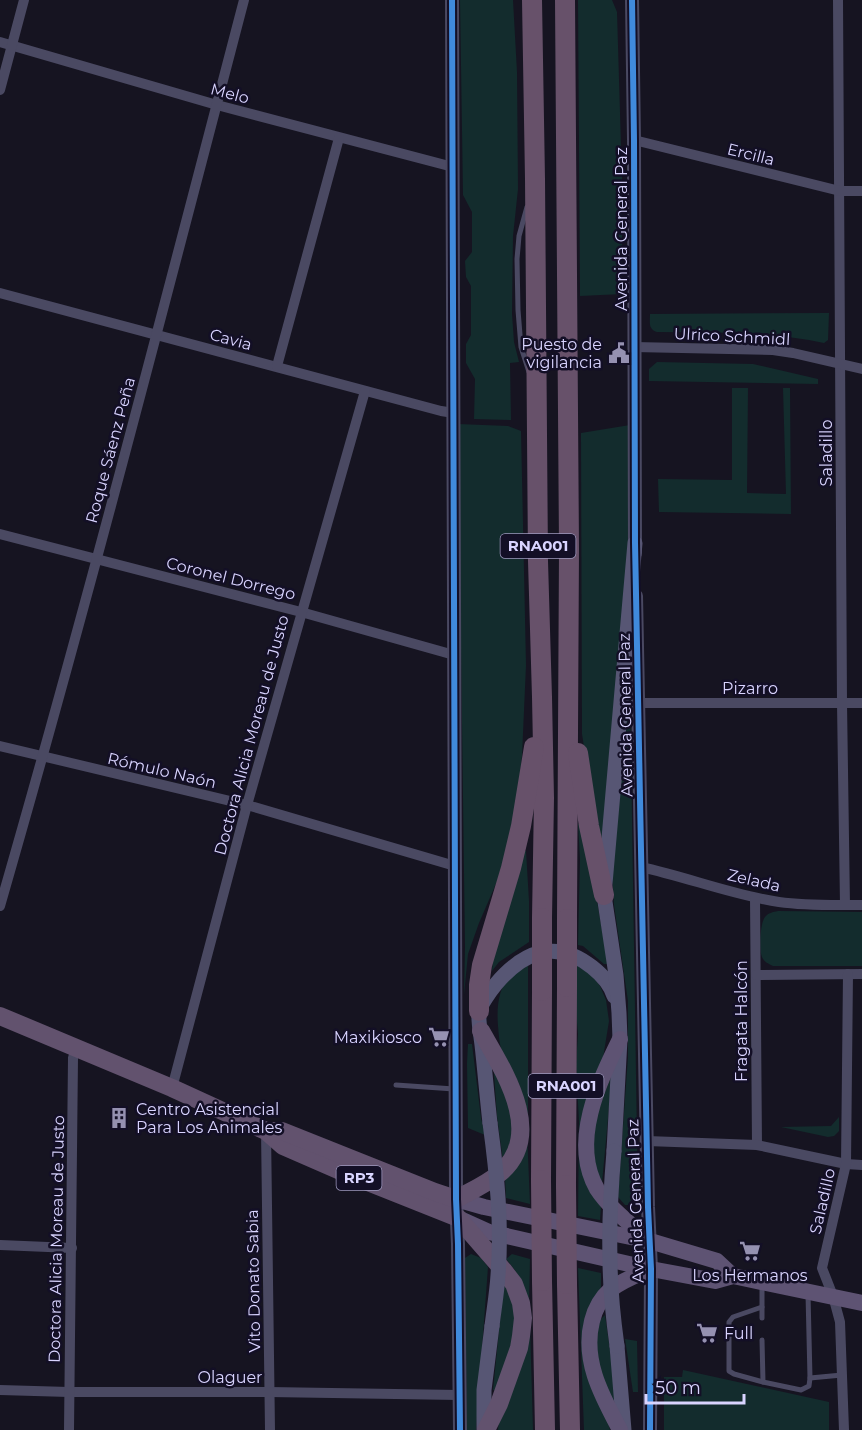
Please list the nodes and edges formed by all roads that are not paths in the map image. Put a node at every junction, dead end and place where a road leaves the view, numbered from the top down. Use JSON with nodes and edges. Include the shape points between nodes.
{"nodes":[{"id":1,"x":24,"y":0,"type":"edge"},
{"id":2,"x":244,"y":0,"type":"edge"},
{"id":3,"x":452,"y":0,"type":"edge"},
{"id":4,"x":524,"y":0,"type":"edge"},
{"id":5,"x":532,"y":0,"type":"edge"},
{"id":6,"x":566,"y":0,"type":"edge"},
{"id":7,"x":623,"y":0,"type":"edge"},
{"id":8,"x":838,"y":0,"type":"edge"},
{"id":9,"x":633,"y":7,"type":"edge"},
{"id":10,"x":0,"y":42,"type":"edge"},
{"id":11,"x":12,"y":46,"type":"junction"},
{"id":12,"x":533,"y":73,"type":"junction"},
{"id":13,"x":0,"y":90,"type":"edge"},
{"id":14,"x":216,"y":105,"type":"junction"},
{"id":15,"x":339,"y":138,"type":"junction"},
{"id":16,"x":634,"y":140,"type":"junction"},
{"id":17,"x":453,"y":167,"type":"junction"},
{"id":18,"x":840,"y":191,"type":"junction"},
{"id":19,"x":862,"y":191,"type":"edge"},
{"id":20,"x":0,"y":293,"type":"edge"},
{"id":21,"x":156,"y":335,"type":"junction"},
{"id":22,"x":634,"y":347,"type":"junction"},
{"id":23,"x":840,"y":364,"type":"junction"},
{"id":24,"x":277,"y":366,"type":"junction"},
{"id":25,"x":862,"y":369,"type":"edge"},
{"id":26,"x":364,"y":391,"type":"junction"},
{"id":27,"x":454,"y":413,"type":"junction"},
{"id":28,"x":0,"y":534,"type":"edge"},
{"id":29,"x":635,"y":543,"type":"junction"},
{"id":30,"x":96,"y":559,"type":"junction"},
{"id":31,"x":301,"y":612,"type":"junction"},
{"id":32,"x":454,"y":655,"type":"junction"},
{"id":33,"x":543,"y":697,"type":"junction"},
{"id":34,"x":639,"y":703,"type":"junction"},
{"id":35,"x":842,"y":703,"type":"junction"},
{"id":36,"x":862,"y":703,"type":"edge"},
{"id":37,"x":569,"y":706,"type":"junction"},
{"id":38,"x":0,"y":746,"type":"edge"},
{"id":39,"x":43,"y":757,"type":"junction"},
{"id":40,"x":247,"y":805,"type":"junction"},
{"id":41,"x":455,"y":866,"type":"junction"},
{"id":42,"x":641,"y":867,"type":"junction"},
{"id":43,"x":604,"y":895,"type":"junction"},
{"id":44,"x":755,"y":898,"type":"junction"},
{"id":45,"x":844,"y":905,"type":"junction"},
{"id":46,"x":862,"y":905,"type":"edge"},
{"id":47,"x":0,"y":906,"type":"edge"},
{"id":48,"x":848,"y":974,"type":"junction"},
{"id":49,"x":862,"y":974,"type":"edge"},
{"id":50,"x":756,"y":975,"type":"junction"},
{"id":51,"x":619,"y":1013,"type":"junction"},
{"id":52,"x":0,"y":1016,"type":"edge"},
{"id":53,"x":480,"y":1021,"type":"junction"},
{"id":54,"x":620,"y":1039,"type":"junction"},
{"id":55,"x":75,"y":1048,"type":"junction"},
{"id":56,"x":396,"y":1085,"type":"dead end"},
{"id":57,"x":172,"y":1088,"type":"junction"},
{"id":58,"x":456,"y":1089,"type":"junction"},
{"id":59,"x":266,"y":1131,"type":"junction"},
{"id":60,"x":647,"y":1141,"type":"junction"},
{"id":61,"x":757,"y":1145,"type":"junction"},
{"id":62,"x":846,"y":1164,"type":"junction"},
{"id":63,"x":862,"y":1165,"type":"edge"},
{"id":64,"x":456,"y":1199,"type":"junction"},
{"id":65,"x":458,"y":1218,"type":"junction"},
{"id":66,"x":650,"y":1241,"type":"junction"},
{"id":67,"x":0,"y":1245,"type":"edge"},
{"id":68,"x":72,"y":1248,"type":"junction"},
{"id":69,"x":651,"y":1269,"type":"junction"},
{"id":70,"x":734,"y":1276,"type":"junction"},
{"id":71,"x":762,"y":1282,"type":"junction"},
{"id":72,"x":808,"y":1292,"type":"junction"},
{"id":73,"x":833,"y":1296,"type":"junction"},
{"id":74,"x":862,"y":1303,"type":"edge"},
{"id":75,"x":762,"y":1307,"type":"junction"},
{"id":76,"x":762,"y":1317,"type":"dead end"},
{"id":77,"x":762,"y":1340,"type":"dead end"},
{"id":78,"x":842,"y":1375,"type":"junction"},
{"id":79,"x":810,"y":1378,"type":"junction"},
{"id":80,"x":763,"y":1382,"type":"junction"},
{"id":81,"x":0,"y":1390,"type":"edge"},
{"id":82,"x":69,"y":1392,"type":"junction"},
{"id":83,"x":269,"y":1392,"type":"junction"},
{"id":84,"x":459,"y":1395,"type":"junction"},
{"id":85,"x":69,"y":1430,"type":"edge"},
{"id":86,"x":270,"y":1430,"type":"edge"},
{"id":87,"x":460,"y":1430,"type":"edge"},
{"id":88,"x":485,"y":1430,"type":"edge"},
{"id":89,"x":545,"y":1430,"type":"edge"},
{"id":90,"x":570,"y":1430,"type":"edge"},
{"id":91,"x":622,"y":1430,"type":"edge"},
{"id":92,"x":650,"y":1430,"type":"edge"},
{"id":93,"x":843,"y":1430,"type":"edge"}],
"edges":[{"from":1,"to":11,"type":"street"},
{"from":2,"to":14,"type":"street","name":"Roque Sáenz Peña"},
{"from":3,"to":17,"type":"street"},
{"from":4,"to":12,"type":"highway"},
{"from":5,"to":12,"type":"highway","number":"RNA001"},
{"from":6,"to":37,"type":"highway","number":"RNA001"},
{"from":7,"to":9,"type":"lane"},
{"from":8,"to":18,"type":"street","name":"Saladillo"},
{"from":9,"to":16,"type":"street","name":"Avenida General Paz"},
{"from":10,"to":11,"type":"street","name":"Melo"},
{"from":11,"to":13,"type":"street"},
{"from":11,"to":14,"type":"street","name":"Melo"},
{"from":12,"to":33,"type":"highway","number":"RNA001"},
{"from":14,"to":15,"type":"street","name":"Melo"},
{"from":14,"to":21,"type":"street","name":"Roque Sáenz Peña"},
{"from":15,"to":17,"type":"street","name":"Melo"},
{"from":15,"to":24,"type":"street"},
{"from":16,"to":18,"type":"street","name":"Ercilla"},
{"from":16,"to":22,"type":"street","name":"Avenida General Paz"},
{"from":17,"to":27,"type":"street"},
{"from":18,"to":19,"type":"street","name":"Ercilla"},
{"from":18,"to":23,"type":"street","name":"Saladillo"},
{"from":20,"to":21,"type":"street","name":"Cavia"},
{"from":21,"to":24,"type":"street","name":"Cavia"},
{"from":21,"to":30,"type":"street","name":"Roque Sáenz Peña"},
{"from":22,"to":23,"type":"street","name":"Ulrico Schmidl","via":[[773,350]]},
{"from":22,"to":29,"type":"street","name":"Avenida General Paz"},
{"from":23,"to":25,"type":"street","name":"Ulrico Schmidl"},
{"from":23,"to":35,"type":"street","name":"Saladillo"},
{"from":24,"to":26,"type":"street","name":"Cavia"},
{"from":26,"to":27,"type":"street","name":"Cavia"},
{"from":26,"to":31,"type":"street","name":"Doctora Alicia Moreau de Justo"},
{"from":27,"to":32,"type":"street"},
{"from":28,"to":30,"type":"street","name":"Coronel Dorrego"},
{"from":29,"to":34,"type":"street","name":"Avenida General Paz"},
{"from":29,"to":43,"type":"main road"},
{"from":30,"to":31,"type":"street","name":"Coronel Dorrego"},
{"from":30,"to":39,"type":"street","name":"Roque Sáenz Peña"},
{"from":31,"to":32,"type":"street","name":"Coronel Dorrego"},
{"from":31,"to":40,"type":"street","name":"Doctora Alicia Moreau de Justo"},
{"from":32,"to":41,"type":"street"},
{"from":33,"to":53,"type":"highway","via":[[514,858],[482,965]]},
{"from":33,"to":89,"type":"highway","number":"RNA001","bridge":true},
{"from":34,"to":35,"type":"street","name":"Pizarro"},
{"from":34,"to":42,"type":"street","name":"Avenida General Paz"},
{"from":35,"to":36,"type":"street","name":"Pizarro"},
{"from":35,"to":45,"type":"street","name":"Saladillo"},
{"from":37,"to":43,"type":"highway"},
{"from":37,"to":90,"type":"highway","number":"RNA001","bridge":true,"via":[[566,1185]]},
{"from":38,"to":39,"type":"street","name":"Rómulo Naón"},
{"from":39,"to":40,"type":"street","name":"Rómulo Naón"},
{"from":39,"to":47,"type":"street","name":"Roque Sáenz Peña"},
{"from":40,"to":41,"type":"street","name":"Rómulo Naón"},
{"from":40,"to":57,"type":"street","name":"Doctora Alicia Moreau de Justo"},
{"from":41,"to":58,"type":"street"},
{"from":42,"to":44,"type":"street","name":"Zelada"},
{"from":42,"to":60,"type":"street","name":"Avenida General Paz"},
{"from":43,"to":51,"type":"main road"},
{"from":44,"to":45,"type":"street","name":"Zelada","via":[[804,905]]},
{"from":44,"to":50,"type":"street","name":"Fragata Halcón"},
{"from":45,"to":46,"type":"street","name":"Zelada"},
{"from":48,"to":49,"type":"street"},
{"from":48,"to":50,"type":"street"},
{"from":48,"to":62,"type":"street","name":"Saladillo"},
{"from":50,"to":61,"type":"street","name":"Fragata Halcón"},
{"from":51,"to":53,"type":"main road","via":[[611,988],[597,971],[576,956],[546,951],[503,975],[492,989]]},
{"from":51,"to":54,"type":"main road"},
{"from":52,"to":55,"type":"highway","number":"RP3"},
{"from":53,"to":64,"type":"highway","via":[[518,1106],[520,1137],[518,1147],[500,1173]]},
{"from":53,"to":88,"type":"main road","bridge":true,"via":[[500,1231],[484,1390]]},
{"from":54,"to":66,"type":"main road","via":[[591,1112],[586,1152],[597,1188]]},
{"from":54,"to":91,"type":"main road","bridge":true,"via":[[610,1257]]},
{"from":55,"to":57,"type":"highway","number":"RP3"},
{"from":55,"to":68,"type":"street","name":"Doctora Alicia Moreau de Justo"},
{"from":56,"to":58,"type":"lane"},
{"from":57,"to":59,"type":"highway","number":"RP3"},
{"from":58,"to":64,"type":"street"},
{"from":59,"to":64,"type":"highway","number":"RP3","via":[[282,1131]]},
{"from":59,"to":65,"type":"highway","number":"RP3","via":[[283,1146]]},
{"from":59,"to":83,"type":"street","name":"Vito Donato Sabia"},
{"from":60,"to":61,"type":"street"},
{"from":60,"to":66,"type":"street","name":"Avenida General Paz"},
{"from":61,"to":62,"type":"street"},
{"from":62,"to":63,"type":"street"},
{"from":62,"to":73,"type":"street","name":"Saladillo","via":[[822,1268]]},
{"from":64,"to":65,"type":"street"},
{"from":64,"to":66,"type":"main road"},
{"from":65,"to":69,"type":"main road","via":[[489,1232]]},
{"from":65,"to":84,"type":"street"},
{"from":65,"to":88,"type":"highway","via":[[514,1284],[523,1318],[519,1348]]},
{"from":66,"to":69,"type":"street","name":"Avenida General Paz"},
{"from":66,"to":70,"type":"main road","via":[[717,1261]]},
{"from":67,"to":68,"type":"street"},
{"from":68,"to":82,"type":"street","name":"Doctora Alicia Moreau de Justo"},
{"from":69,"to":70,"type":"main road","via":[[715,1281]]},
{"from":69,"to":91,"type":"main road","via":[[610,1290],[594,1311],[590,1330],[592,1368],[602,1396]]},
{"from":69,"to":92,"type":"street","name":"Avenida General Paz"},
{"from":70,"to":71,"type":"main road"},
{"from":71,"to":72,"type":"main road"},
{"from":71,"to":75,"type":"lane"},
{"from":72,"to":73,"type":"main road"},
{"from":72,"to":79,"type":"lane"},
{"from":73,"to":74,"type":"main road"},
{"from":73,"to":78,"type":"street","name":"Saladillo","via":[[840,1322]]},
{"from":75,"to":76,"type":"lane"},
{"from":75,"to":80,"type":"lane","via":[[729,1322],[729,1371]]},
{"from":77,"to":80,"type":"lane"},
{"from":78,"to":79,"type":"lane"},
{"from":78,"to":93,"type":"street","name":"Saladillo"},
{"from":79,"to":80,"type":"lane","via":[[809,1386],[801,1390]]},
{"from":81,"to":82,"type":"street","name":"Olaguer"},
{"from":82,"to":83,"type":"street","name":"Olaguer"},
{"from":82,"to":85,"type":"street","name":"Doctora Alicia Moreau de Justo"},
{"from":83,"to":84,"type":"street","name":"Olaguer"},
{"from":83,"to":86,"type":"street","name":"Vito Donato Sabia"},
{"from":84,"to":87,"type":"street"}]}
